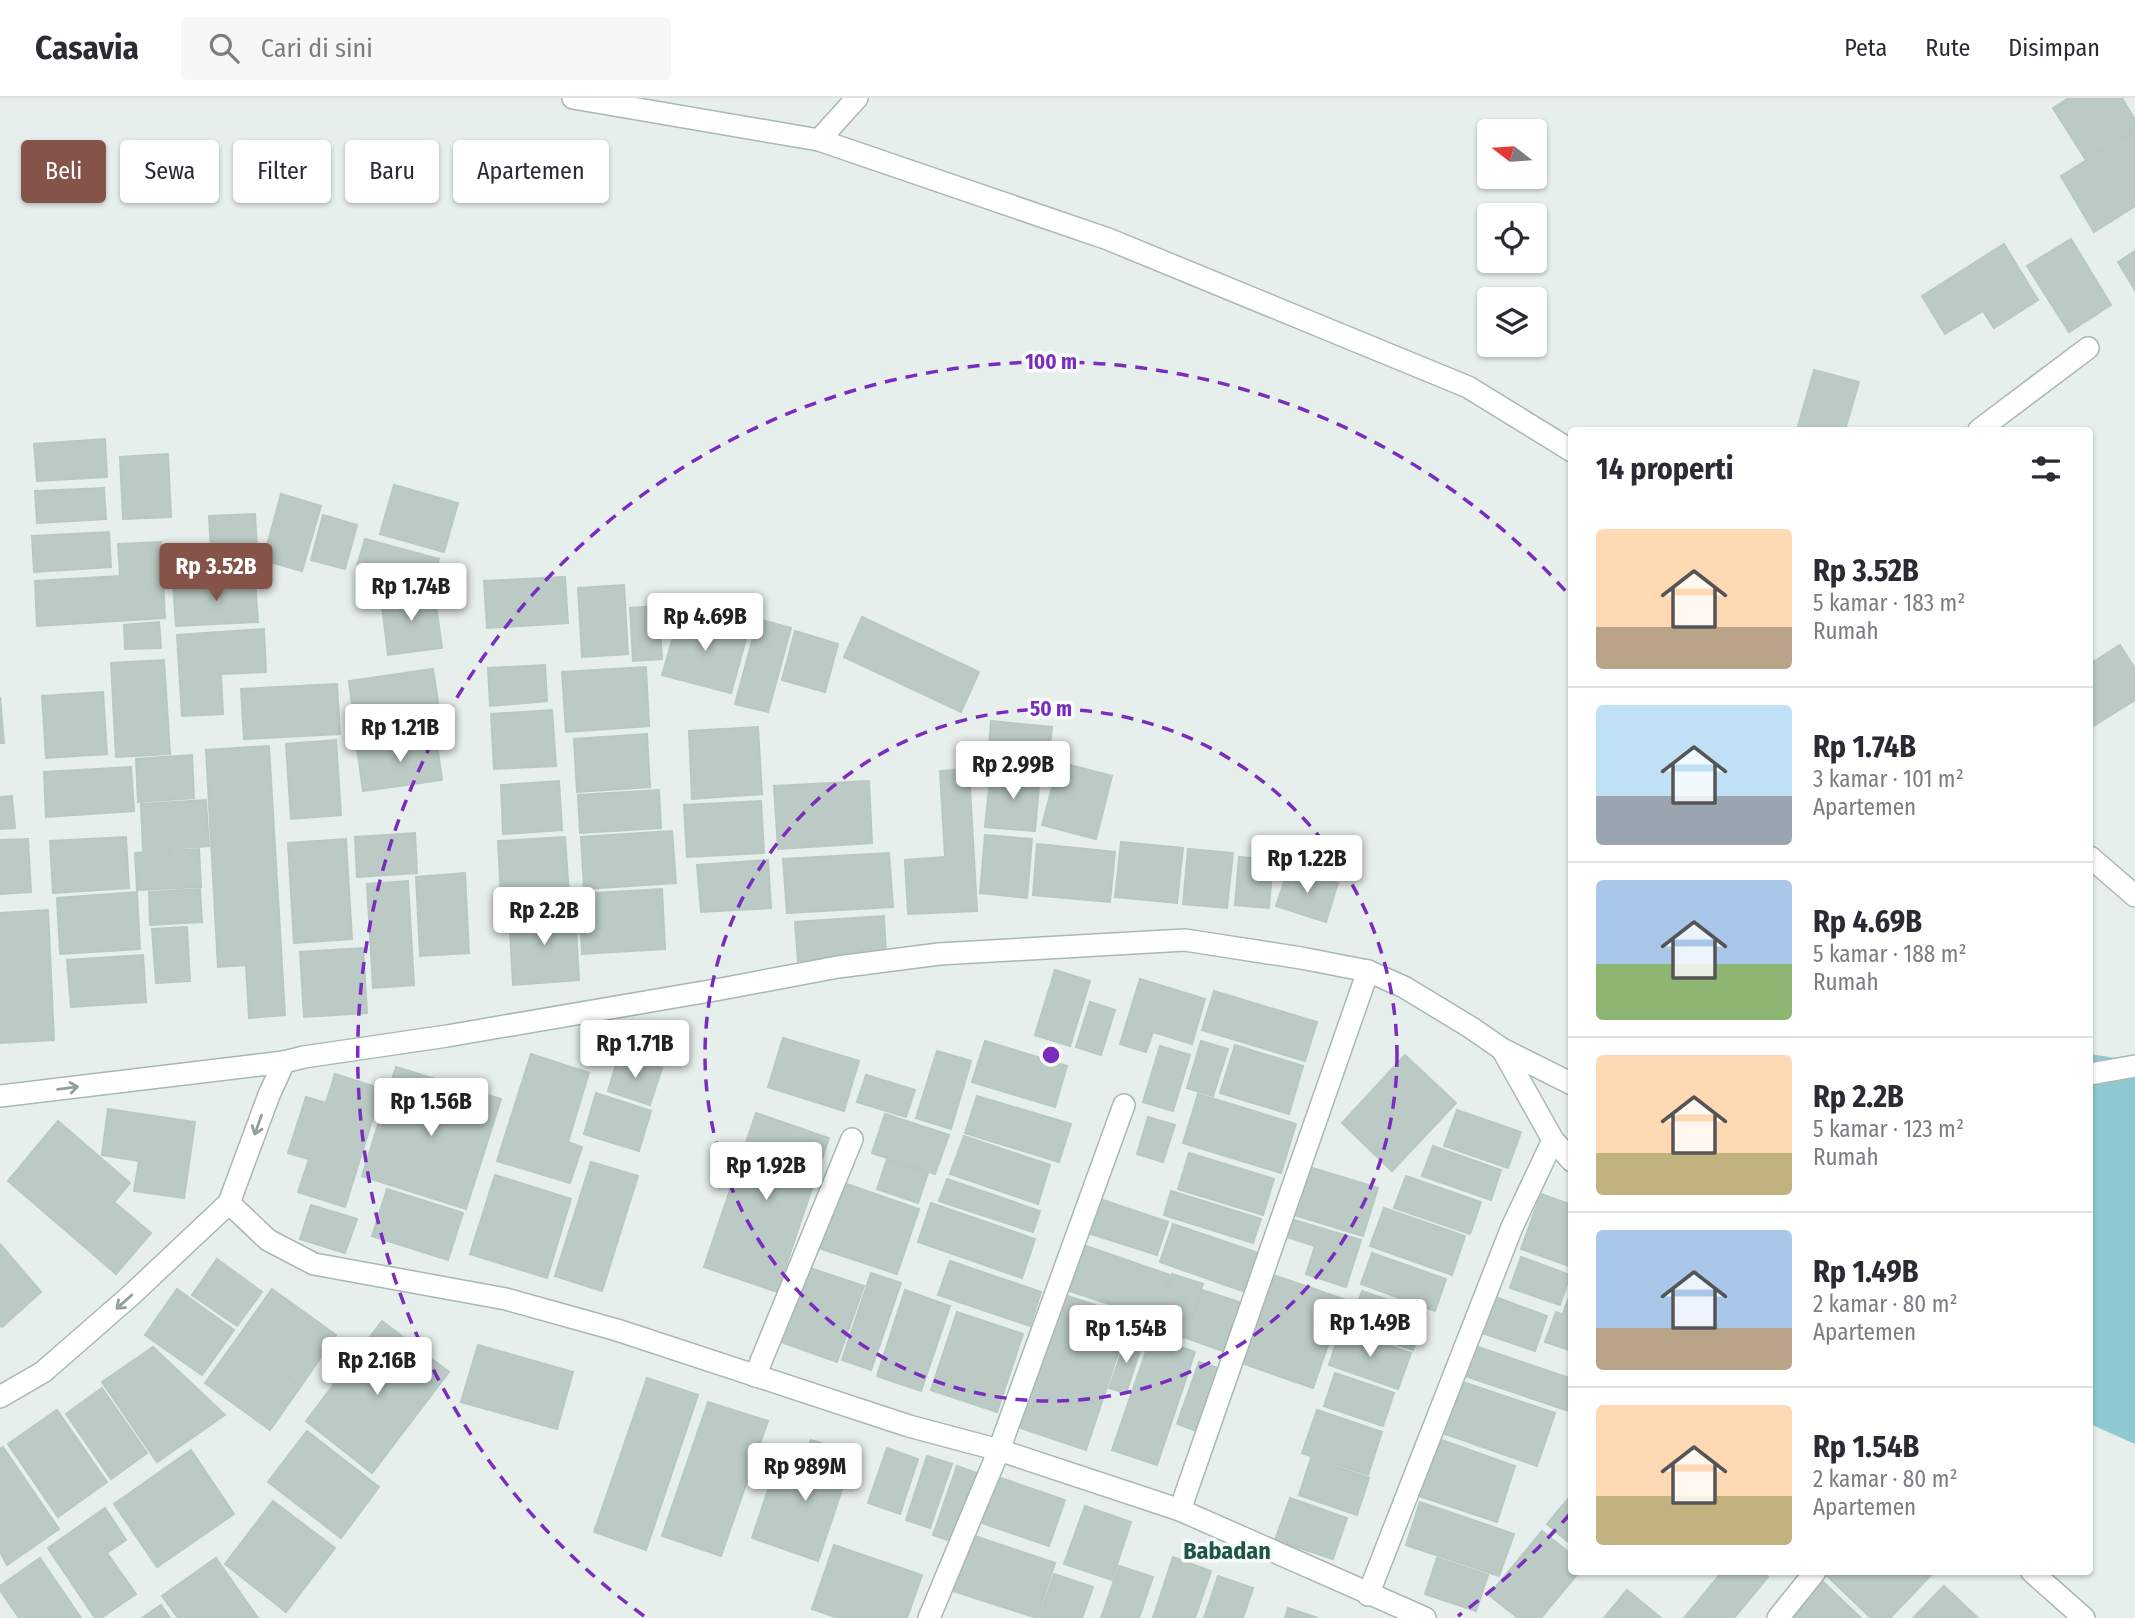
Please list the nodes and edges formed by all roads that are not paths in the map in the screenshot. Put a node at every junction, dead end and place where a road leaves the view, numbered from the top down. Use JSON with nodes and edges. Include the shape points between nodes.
{"nodes":[{"id":1,"x":573,"y":98,"type":"edge"},
{"id":2,"x":857,"y":98,"type":"edge"},
{"id":3,"x":819,"y":140,"type":"junction"},
{"id":4,"x":2088,"y":348,"type":"dead end"},
{"id":5,"x":1983,"y":427,"type":"edge"},
{"id":6,"x":1568,"y":450,"type":"edge"},
{"id":7,"x":2093,"y":861,"type":"edge"},
{"id":8,"x":2135,"y":896,"type":"edge"},
{"id":9,"x":1368,"y":971,"type":"junction"},
{"id":10,"x":1502,"y":1049,"type":"junction"},
{"id":11,"x":284,"y":1062,"type":"junction"},
{"id":12,"x":2135,"y":1066,"type":"edge"},
{"id":13,"x":2093,"y":1073,"type":"edge"},
{"id":14,"x":1568,"y":1082,"type":"edge"},
{"id":15,"x":0,"y":1096,"type":"edge"},
{"id":16,"x":1124,"y":1105,"type":"dead end"},
{"id":17,"x":852,"y":1139,"type":"dead end"},
{"id":18,"x":1553,"y":1140,"type":"junction"},
{"id":19,"x":1568,"y":1157,"type":"edge"},
{"id":20,"x":229,"y":1203,"type":"junction"},
{"id":21,"x":755,"y":1376,"type":"junction"},
{"id":22,"x":0,"y":1397,"type":"edge"},
{"id":23,"x":999,"y":1450,"type":"junction"},
{"id":24,"x":1180,"y":1510,"type":"junction"},
{"id":25,"x":1813,"y":1575,"type":"edge"},
{"id":26,"x":2035,"y":1575,"type":"edge"},
{"id":27,"x":1368,"y":1595,"type":"junction"},
{"id":28,"x":929,"y":1618,"type":"edge"},
{"id":29,"x":1425,"y":1618,"type":"edge"},
{"id":30,"x":1778,"y":1618,"type":"edge"},
{"id":31,"x":2084,"y":1618,"type":"edge"}],
"edges":[{"from":1,"to":3,"type":"street"},
{"from":2,"to":3,"type":"street"},
{"from":3,"to":6,"type":"street","via":[[1108,239],[1468,387]]},
{"from":4,"to":5,"type":"street"},
{"from":7,"to":8,"type":"street"},
{"from":9,"to":10,"type":"street","via":[[1404,987]]},
{"from":9,"to":11,"type":"street","via":[[1185,940],[939,954],[838,967]]},
{"from":9,"to":24,"type":"street"},
{"from":10,"to":14,"type":"street"},
{"from":10,"to":18,"type":"street"},
{"from":15,"to":11,"type":"street","one_way":true},
{"from":11,"to":20,"type":"street","one_way":true},
{"from":12,"to":13,"type":"street"},
{"from":16,"to":23,"type":"street"},
{"from":17,"to":21,"type":"street"},
{"from":18,"to":19,"type":"street"},
{"from":18,"to":27,"type":"street","via":[[1512,1227]]},
{"from":20,"to":21,"type":"street","via":[[268,1240],[314,1264],[506,1299]]},
{"from":20,"to":22,"type":"street","one_way":true,"via":[[43,1372]]},
{"from":21,"to":23,"type":"street"},
{"from":23,"to":24,"type":"street"},
{"from":23,"to":28,"type":"street"},
{"from":24,"to":27,"type":"street"},
{"from":25,"to":30,"type":"street"},
{"from":26,"to":31,"type":"street"},
{"from":27,"to":29,"type":"street"}]}
